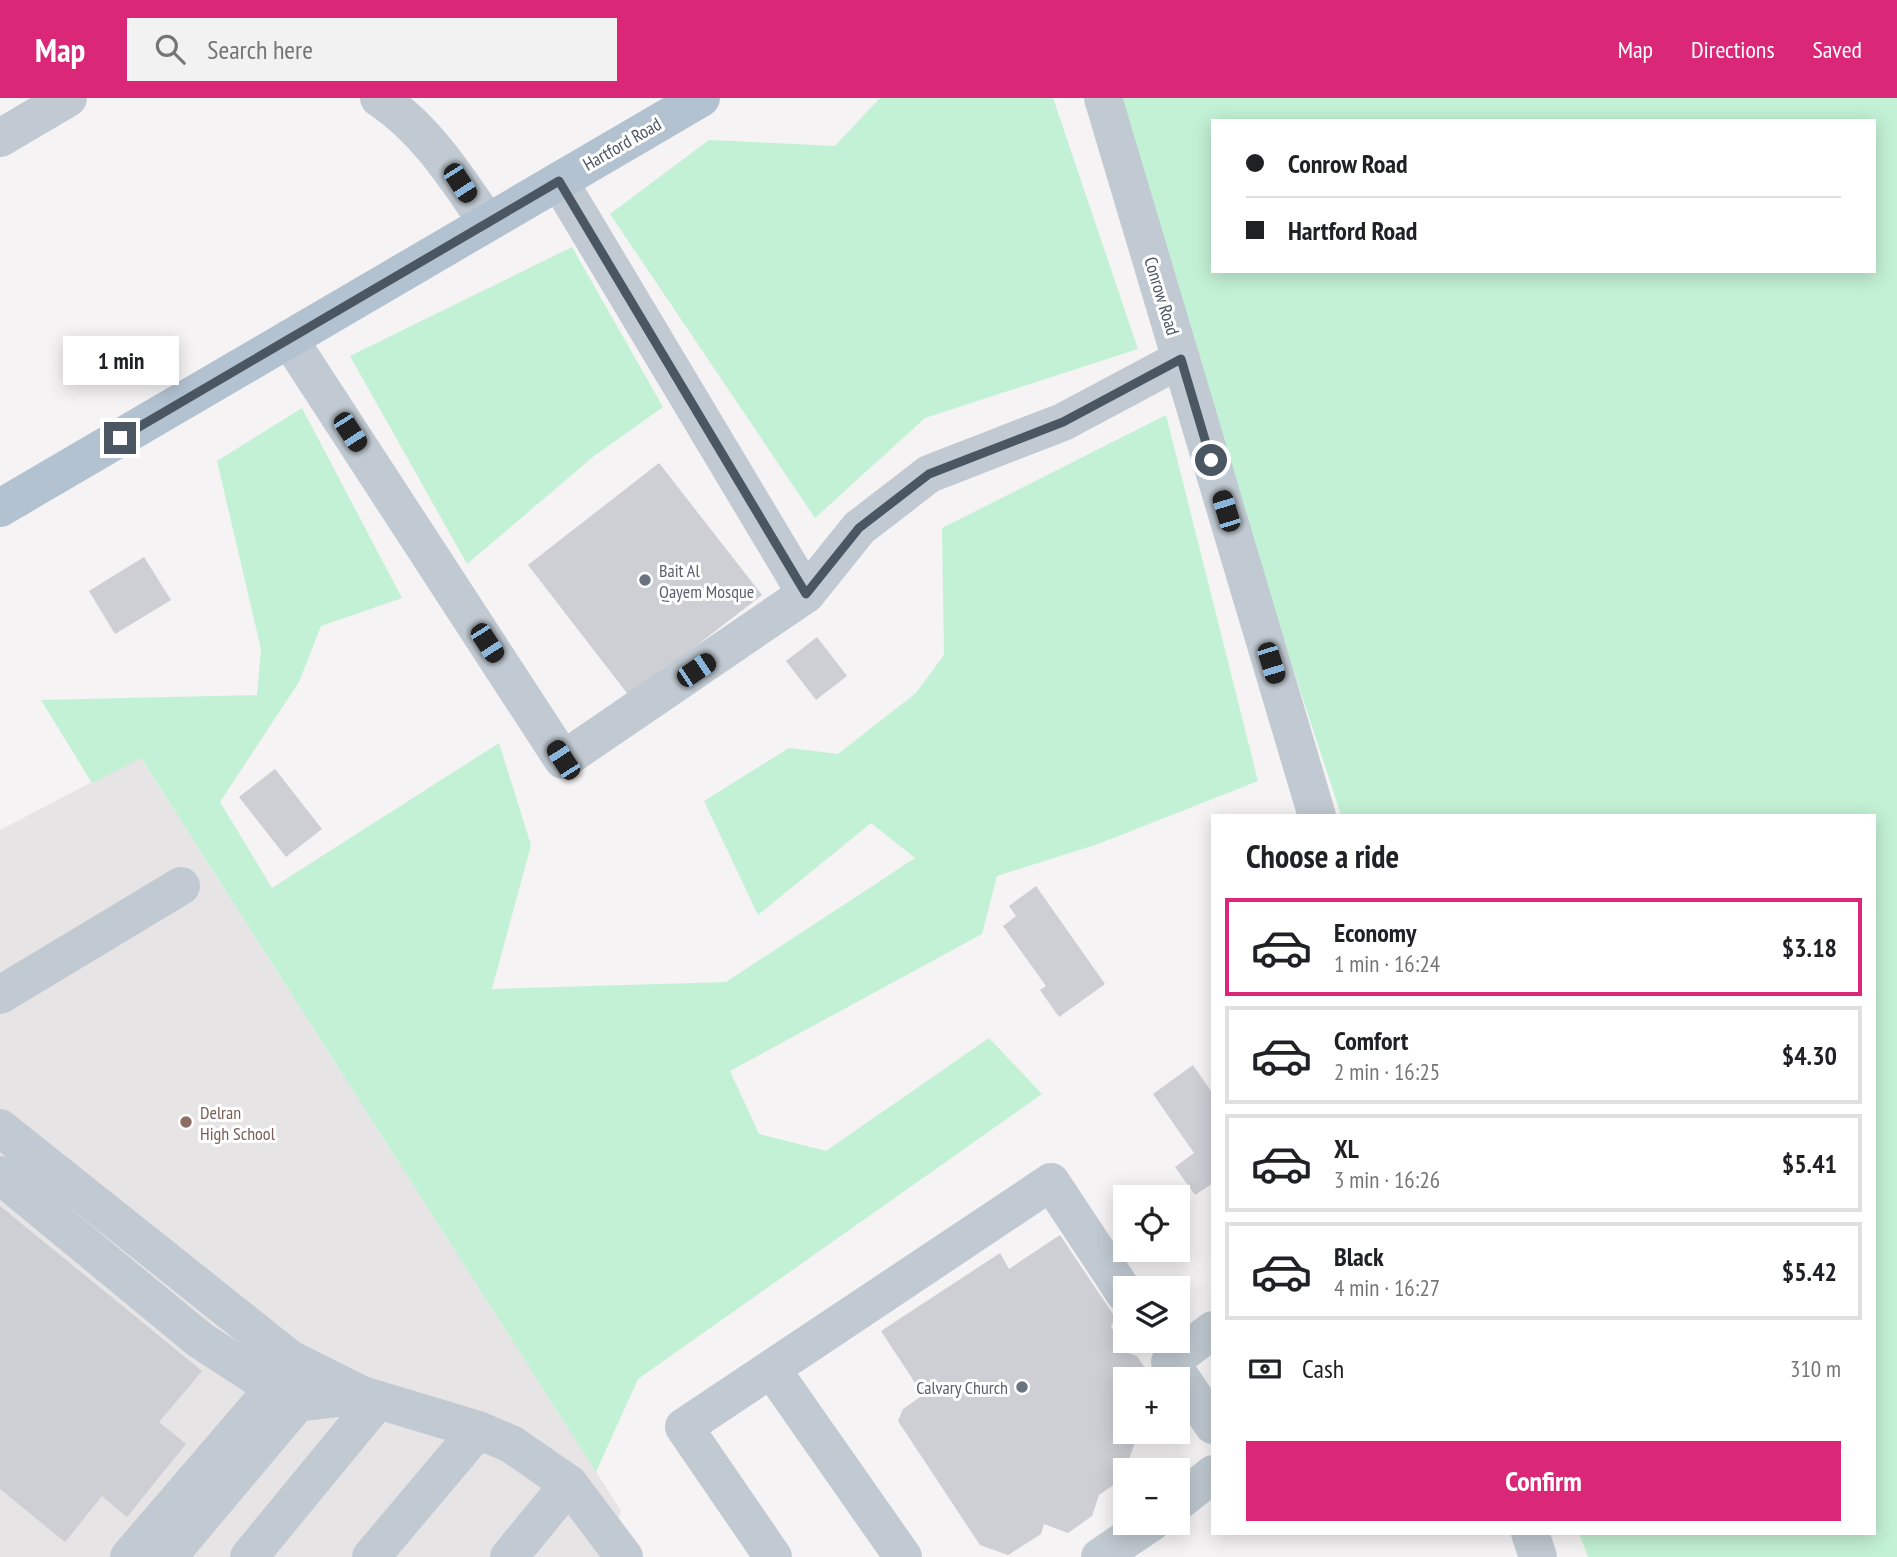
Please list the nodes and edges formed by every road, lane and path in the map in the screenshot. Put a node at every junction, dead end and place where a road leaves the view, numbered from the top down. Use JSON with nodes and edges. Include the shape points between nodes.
{"nodes":[{"id":1,"x":68,"y":98,"type":"edge"},
{"id":2,"x":379,"y":98,"type":"edge"},
{"id":3,"x":701,"y":98,"type":"edge"},
{"id":4,"x":1103,"y":98,"type":"edge"},
{"id":5,"x":0,"y":138,"type":"edge"},
{"id":6,"x":559,"y":181,"type":"junction"},
{"id":7,"x":487,"y":222,"type":"junction"},
{"id":8,"x":289,"y":339,"type":"junction"},
{"id":9,"x":1181,"y":359,"type":"junction"},
{"id":10,"x":0,"y":508,"type":"edge"},
{"id":11,"x":806,"y":594,"type":"junction"},
{"id":12,"x":1316,"y":814,"type":"edge"},
{"id":13,"x":181,"y":886,"type":"dead end"},
{"id":14,"x":0,"y":995,"type":"edge"},
{"id":15,"x":0,"y":1128,"type":"edge"},
{"id":16,"x":0,"y":1175,"type":"edge"},
{"id":17,"x":1113,"y":1276,"type":"edge"},
{"id":18,"x":1211,"y":1331,"type":"edge"},
{"id":19,"x":1190,"y":1340,"type":"edge"},
{"id":20,"x":1164,"y":1353,"type":"edge"},
{"id":21,"x":772,"y":1370,"type":"junction"},
{"id":22,"x":285,"y":1396,"type":"junction"},
{"id":23,"x":370,"y":1398,"type":"junction"},
{"id":24,"x":1211,"y":1423,"type":"edge"},
{"id":25,"x":478,"y":1430,"type":"junction"},
{"id":26,"x":1211,"y":1476,"type":"edge"},
{"id":27,"x":569,"y":1484,"type":"junction"},
{"id":28,"x":1190,"y":1492,"type":"edge"},
{"id":29,"x":1133,"y":1535,"type":"edge"},
{"id":30,"x":129,"y":1557,"type":"edge"},
{"id":31,"x":168,"y":1557,"type":"edge"},
{"id":32,"x":249,"y":1557,"type":"edge"},
{"id":33,"x":371,"y":1557,"type":"edge"},
{"id":34,"x":509,"y":1557,"type":"edge"},
{"id":35,"x":624,"y":1557,"type":"edge"},
{"id":36,"x":774,"y":1557,"type":"edge"},
{"id":37,"x":903,"y":1557,"type":"edge"},
{"id":38,"x":1100,"y":1557,"type":"edge"}],
"edges":[{"from":1,"to":5,"type":"street"},
{"from":2,"to":7,"type":"street","via":[[399,111],[447,163]]},
{"from":3,"to":6,"type":"main road","name":"Hartford Road"},
{"from":4,"to":9,"type":"street","name":"Conrow Road"},
{"from":6,"to":7,"type":"main road","name":"Hartford Road"},
{"from":6,"to":11,"type":"street"},
{"from":7,"to":8,"type":"main road","name":"Hartford Road"},
{"from":8,"to":10,"type":"main road","name":"Hartford Road"},
{"from":8,"to":11,"type":"street","via":[[563,760]]},
{"from":9,"to":11,"type":"street","via":[[1063,422],[929,474],[859,528]]},
{"from":9,"to":12,"type":"street","name":"Conrow Road"},
{"from":13,"to":14,"type":"street"},
{"from":15,"to":23,"type":"street","via":[[290,1359]]},
{"from":16,"to":22,"type":"street","via":[[200,1340]]},
{"from":17,"to":21,"type":"street","via":[[1051,1181]]},
{"from":18,"to":19,"type":"street"},
{"from":20,"to":24,"type":"street"},
{"from":21,"to":36,"type":"street","via":[[684,1427]]},
{"from":21,"to":37,"type":"street"},
{"from":22,"to":23,"type":"street"},
{"from":22,"to":30,"type":"street"},
{"from":22,"to":31,"type":"street"},
{"from":23,"to":25,"type":"street"},
{"from":23,"to":32,"type":"street"},
{"from":25,"to":27,"type":"street","via":[[512,1444]]},
{"from":25,"to":33,"type":"street"},
{"from":26,"to":28,"type":"street"},
{"from":27,"to":34,"type":"street"},
{"from":27,"to":35,"type":"street"},
{"from":29,"to":38,"type":"street"}]}
